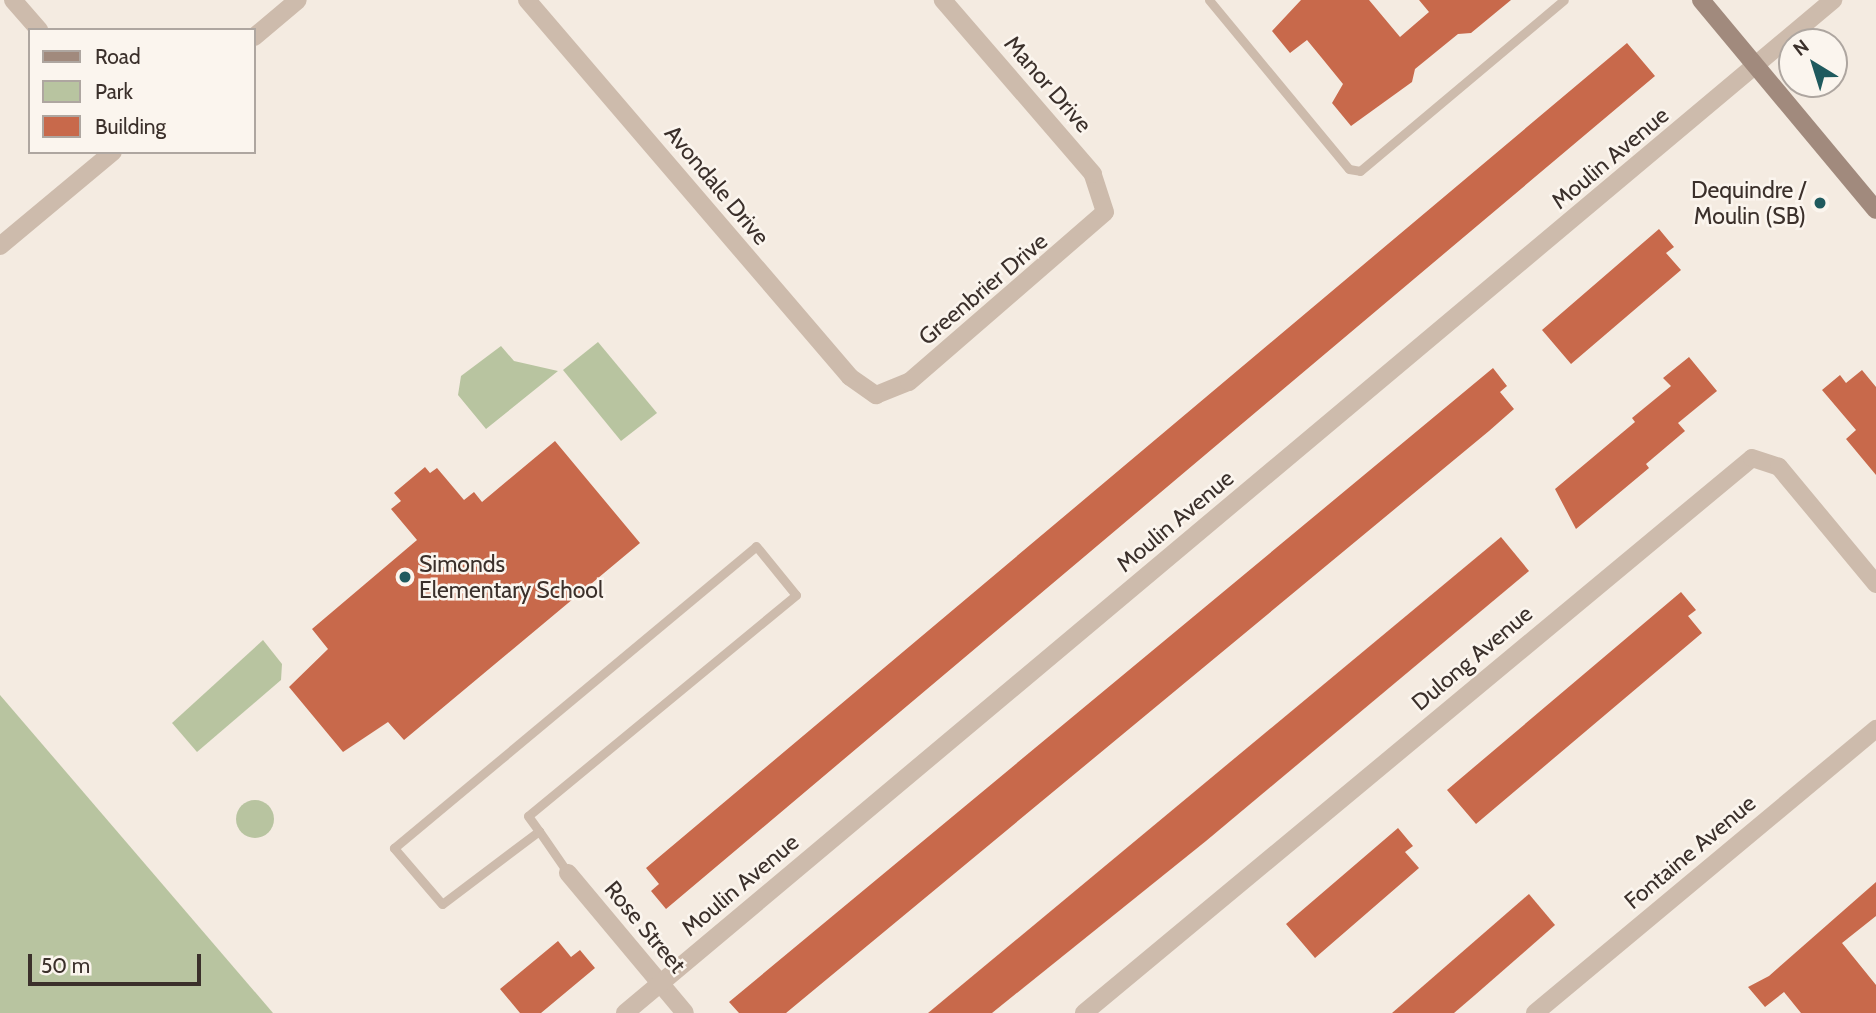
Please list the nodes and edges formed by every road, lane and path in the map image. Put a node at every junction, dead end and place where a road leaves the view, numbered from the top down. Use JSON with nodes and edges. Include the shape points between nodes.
{"nodes":[{"id":1,"x":13,"y":0,"type":"edge"},
{"id":2,"x":298,"y":0,"type":"edge"},
{"id":3,"x":527,"y":0,"type":"edge"},
{"id":4,"x":943,"y":0,"type":"edge"},
{"id":5,"x":1209,"y":0,"type":"edge"},
{"id":6,"x":1564,"y":0,"type":"edge"},
{"id":7,"x":1701,"y":0,"type":"edge"},
{"id":8,"x":1833,"y":0,"type":"edge"},
{"id":9,"x":37,"y":28,"type":"edge"},
{"id":10,"x":256,"y":35,"type":"edge"},
{"id":11,"x":1757,"y":67,"type":"junction"},
{"id":12,"x":111,"y":154,"type":"edge"},
{"id":13,"x":1106,"y":205,"type":"joint"},
{"id":14,"x":1876,"y":210,"type":"edge"},
{"id":15,"x":0,"y":246,"type":"edge"},
{"id":16,"x":876,"y":395,"type":"joint"},
{"id":17,"x":1876,"y":584,"type":"edge"},
{"id":18,"x":1876,"y":729,"type":"edge"},
{"id":19,"x":539,"y":831,"type":"junction"},
{"id":20,"x":568,"y":873,"type":"joint"},
{"id":21,"x":660,"y":983,"type":"junction"},
{"id":22,"x":625,"y":1013,"type":"edge"},
{"id":23,"x":685,"y":1013,"type":"edge"},
{"id":24,"x":1084,"y":1013,"type":"edge"},
{"id":25,"x":1535,"y":1013,"type":"edge"}],
"edges":[{"from":1,"to":9,"type":"street"},
{"from":2,"to":10,"type":"street"},
{"from":3,"to":16,"type":"street","name":"Avondale Drive","via":[[850,377]]},
{"from":4,"to":13,"type":"street","name":"Manor Drive","via":[[1093,174]]},
{"from":5,"to":6,"type":"lane","via":[[1349,169],[1360,171]]},
{"from":7,"to":11,"type":"main road"},
{"from":8,"to":11,"type":"street","name":"Moulin Avenue"},
{"from":11,"to":14,"type":"main road"},
{"from":11,"to":21,"type":"street","name":"Moulin Avenue"},
{"from":12,"to":15,"type":"street"},
{"from":13,"to":16,"type":"street","name":"Greenbrier Drive","via":[[1099,224],[909,382]]},
{"from":17,"to":24,"type":"street","name":"Dulong Avenue","via":[[1779,467],[1752,458]]},
{"from":18,"to":25,"type":"street","name":"Fontaine Avenue"},
{"from":19,"to":19,"type":"lane","via":[[528,816],[796,595],[756,546],[394,848],[442,904]]},
{"from":19,"to":20,"type":"lane"},
{"from":20,"to":21,"type":"street","name":"Rose Street"},
{"from":21,"to":22,"type":"street","name":"Moulin Avenue"},
{"from":21,"to":23,"type":"street","name":"Rose Street"}]}
